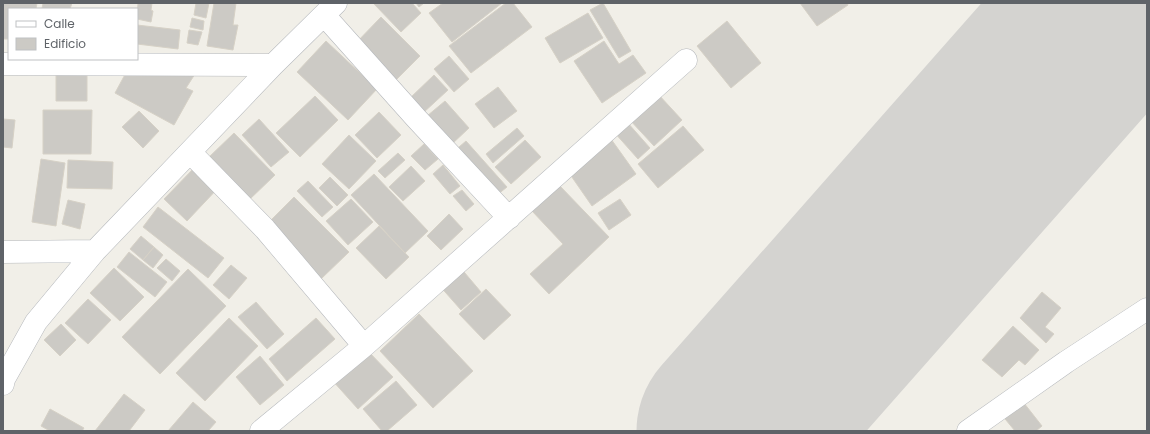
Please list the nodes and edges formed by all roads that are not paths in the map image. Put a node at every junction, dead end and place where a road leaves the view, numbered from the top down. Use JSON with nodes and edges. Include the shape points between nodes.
{"nodes":[{"id":1,"x":330,"y":9,"type":"edge"},
{"id":2,"x":686,"y":60,"type":"dead end"},
{"id":3,"x":3,"y":64,"type":"edge"},
{"id":4,"x":273,"y":65,"type":"junction"},
{"id":5,"x":190,"y":152,"type":"junction"},
{"id":6,"x":509,"y":218,"type":"junction"},
{"id":7,"x":95,"y":251,"type":"junction"},
{"id":8,"x":3,"y":252,"type":"edge"},
{"id":9,"x":1147,"y":309,"type":"edge"},
{"id":10,"x":364,"y":346,"type":"junction"},
{"id":11,"x":3,"y":384,"type":"edge"},
{"id":12,"x":261,"y":431,"type":"edge"},
{"id":13,"x":968,"y":431,"type":"edge"}],
"edges":[{"from":1,"to":4,"type":"street"},
{"from":1,"to":6,"type":"street","via":[[421,124]]},
{"from":2,"to":6,"type":"street"},
{"from":3,"to":4,"type":"street"},
{"from":4,"to":5,"type":"street"},
{"from":5,"to":7,"type":"street"},
{"from":5,"to":10,"type":"street","via":[[265,229]]},
{"from":6,"to":10,"type":"street"},
{"from":7,"to":8,"type":"street"},
{"from":7,"to":11,"type":"street","via":[[36,322]]},
{"from":9,"to":13,"type":"street"},
{"from":10,"to":12,"type":"street"}]}
